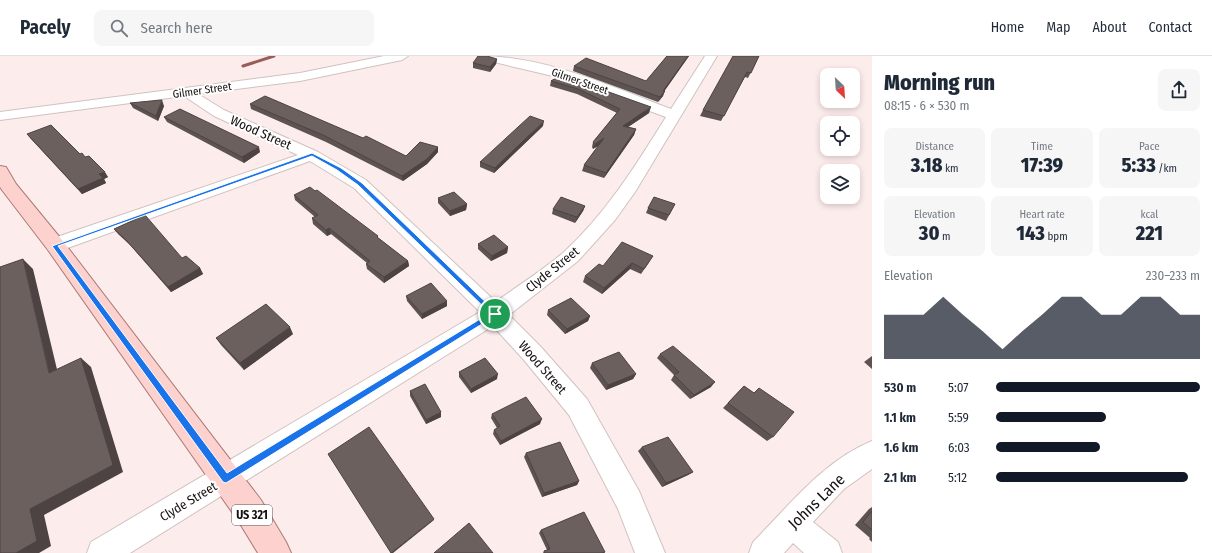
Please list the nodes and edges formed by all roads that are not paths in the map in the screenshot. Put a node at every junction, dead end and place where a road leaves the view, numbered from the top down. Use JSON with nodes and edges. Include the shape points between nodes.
{"nodes":[{"id":1,"x":402,"y":56,"type":"edge"},
{"id":2,"x":484,"y":56,"type":"edge"},
{"id":3,"x":711,"y":56,"type":"edge"},
{"id":4,"x":187,"y":92,"type":"junction"},
{"id":5,"x":674,"y":115,"type":"junction"},
{"id":6,"x":0,"y":116,"type":"edge"},
{"id":7,"x":312,"y":155,"type":"junction"},
{"id":8,"x":0,"y":171,"type":"edge"},
{"id":9,"x":55,"y":246,"type":"junction"},
{"id":10,"x":495,"y":314,"type":"junction"},
{"id":11,"x":872,"y":454,"type":"edge"},
{"id":12,"x":226,"y":479,"type":"junction"},
{"id":13,"x":792,"y":523,"type":"junction"},
{"id":14,"x":102,"y":553,"type":"edge"},
{"id":15,"x":275,"y":553,"type":"edge"},
{"id":16,"x":650,"y":553,"type":"edge"},
{"id":17,"x":764,"y":553,"type":"edge"},
{"id":18,"x":827,"y":553,"type":"edge"}],
"edges":[{"from":1,"to":4,"type":"street","name":"Gilmer Street","via":[[300,77]]},
{"from":2,"to":5,"type":"street","name":"Gilmer Street","via":[[539,67]]},
{"from":3,"to":5,"type":"street","name":"Clyde Street"},
{"from":4,"to":6,"type":"street","name":"Gilmer Street"},
{"from":4,"to":7,"type":"street","name":"Wood Street","via":[[203,106]]},
{"from":5,"to":10,"type":"street","name":"Clyde Street","via":[[628,192],[604,222],[571,256]]},
{"from":7,"to":9,"type":"street"},
{"from":7,"to":10,"type":"street","name":"Wood Street","via":[[360,184]]},
{"from":8,"to":9,"type":"main road","number":"US 321","via":[[8,186]]},
{"from":9,"to":12,"type":"main road","number":"US 321"},
{"from":10,"to":12,"type":"street","name":"Clyde Street"},
{"from":10,"to":16,"type":"street","name":"Wood Street","via":[[578,407],[629,501]]},
{"from":11,"to":13,"type":"street","name":"Johns Lane","via":[[834,479]]},
{"from":12,"to":14,"type":"street","name":"Clyde Street"},
{"from":12,"to":15,"type":"main road","number":"US 321","via":[[250,511]]},
{"from":13,"to":17,"type":"street","name":"Johns Lane"},
{"from":13,"to":18,"type":"street"}]}
